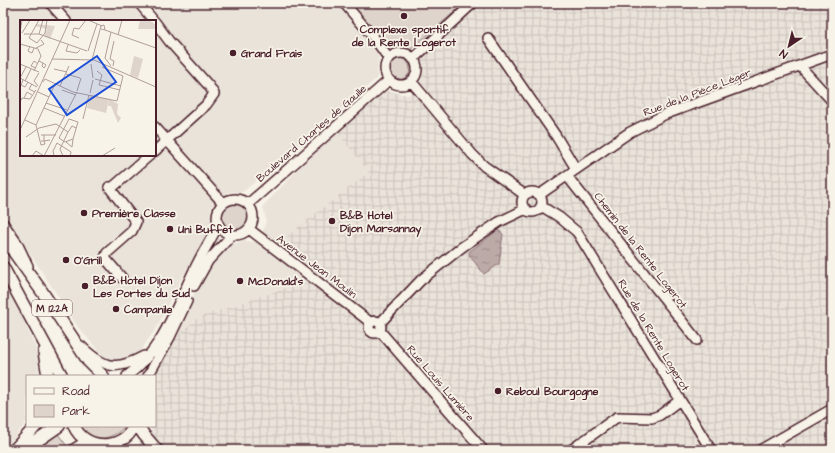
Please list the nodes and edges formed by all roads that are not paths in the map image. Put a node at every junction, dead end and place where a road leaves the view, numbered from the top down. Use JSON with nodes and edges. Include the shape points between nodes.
{"nodes":[{"id":1,"x":50,"y":3,"type":"edge"},
{"id":2,"x":139,"y":3,"type":"edge"},
{"id":3,"x":344,"y":3,"type":"edge"},
{"id":4,"x":473,"y":3,"type":"edge"},
{"id":5,"x":65,"y":20,"type":"edge"},
{"id":6,"x":153,"y":20,"type":"edge"},
{"id":7,"x":156,"y":23,"type":"edge"},
{"id":8,"x":488,"y":38,"type":"dead end"},
{"id":9,"x":832,"y":54,"type":"edge"},
{"id":10,"x":412,"y":58,"type":"junction"},
{"id":11,"x":389,"y":59,"type":"junction"},
{"id":12,"x":800,"y":66,"type":"junction"},
{"id":13,"x":389,"y":80,"type":"junction"},
{"id":14,"x":411,"y":81,"type":"junction"},
{"id":15,"x":832,"y":101,"type":"edge"},
{"id":16,"x":156,"y":128,"type":"edge"},
{"id":17,"x":167,"y":141,"type":"junction"},
{"id":18,"x":156,"y":150,"type":"edge"},
{"id":19,"x":149,"y":156,"type":"edge"},
{"id":20,"x":576,"y":169,"type":"junction"},
{"id":21,"x":567,"y":176,"type":"junction"},
{"id":22,"x":525,"y":195,"type":"junction"},
{"id":23,"x":538,"y":195,"type":"junction"},
{"id":24,"x":222,"y":203,"type":"junction"},
{"id":25,"x":248,"y":204,"type":"junction"},
{"id":26,"x":541,"y":206,"type":"junction"},
{"id":27,"x":526,"y":209,"type":"junction"},
{"id":28,"x":3,"y":223,"type":"edge"},
{"id":29,"x":218,"y":226,"type":"junction"},
{"id":30,"x":249,"y":229,"type":"junction"},
{"id":31,"x":231,"y":236,"type":"junction"},
{"id":32,"x":3,"y":237,"type":"edge"},
{"id":33,"x":3,"y":267,"type":"edge"},
{"id":34,"x":122,"y":278,"type":"dead end"},
{"id":35,"x":34,"y":280,"type":"junction"},
{"id":36,"x":31,"y":320,"type":"junction"},
{"id":37,"x":377,"y":325,"type":"junction"},
{"id":38,"x":70,"y":335,"type":"junction"},
{"id":39,"x":697,"y":340,"type":"dead end"},
{"id":40,"x":152,"y":352,"type":"junction"},
{"id":41,"x":48,"y":375,"type":"edge"},
{"id":42,"x":61,"y":375,"type":"edge"},
{"id":43,"x":102,"y":375,"type":"edge"},
{"id":44,"x":128,"y":375,"type":"edge"},
{"id":45,"x":149,"y":375,"type":"edge"},
{"id":46,"x":680,"y":400,"type":"junction"},
{"id":47,"x":832,"y":409,"type":"edge"},
{"id":48,"x":35,"y":427,"type":"edge"},
{"id":49,"x":58,"y":427,"type":"edge"},
{"id":50,"x":75,"y":427,"type":"edge"},
{"id":51,"x":133,"y":427,"type":"edge"},
{"id":52,"x":139,"y":427,"type":"edge"},
{"id":53,"x":92,"y":443,"type":"junction"},
{"id":54,"x":112,"y":444,"type":"junction"},
{"id":55,"x":14,"y":450,"type":"edge"},
{"id":56,"x":24,"y":450,"type":"edge"},
{"id":57,"x":74,"y":450,"type":"edge"},
{"id":58,"x":123,"y":450,"type":"edge"},
{"id":59,"x":157,"y":450,"type":"edge"},
{"id":60,"x":483,"y":450,"type":"edge"},
{"id":61,"x":571,"y":450,"type":"edge"},
{"id":62,"x":711,"y":450,"type":"edge"},
{"id":63,"x":760,"y":450,"type":"edge"}],
"edges":[{"from":1,"to":5,"type":"street"},
{"from":2,"to":6,"type":"street"},
{"from":3,"to":11,"type":"street"},
{"from":4,"to":10,"type":"street"},
{"from":7,"to":17,"type":"street","via":[[214,94],[206,105]]},
{"from":8,"to":20,"type":"street"},
{"from":9,"to":12,"type":"street","name":"Rue de la Pièce Léger"},
{"from":10,"to":11,"type":"street","via":[[400,53]]},
{"from":10,"to":14,"type":"street","via":[[417,68]]},
{"from":11,"to":13,"type":"street","via":[[385,68]]},
{"from":12,"to":15,"type":"street"},
{"from":12,"to":20,"type":"street","name":"Rue de la Pièce Léger","via":[[666,114],[630,132]]},
{"from":13,"to":14,"type":"street","via":[[397,85]]},
{"from":13,"to":25,"type":"street","name":"Boulevard Charles de Gaulle"},
{"from":14,"to":22,"type":"street","via":[[484,166]]},
{"from":16,"to":17,"type":"street"},
{"from":17,"to":18,"type":"street"},
{"from":17,"to":24,"type":"street"},
{"from":19,"to":34,"type":"street","via":[[113,187],[109,187],[136,222],[132,231],[107,253],[105,258]]},
{"from":20,"to":21,"type":"street","name":"Rue de la Pièce Léger"},
{"from":21,"to":23,"type":"street","name":"Rue de la Pièce Léger"},
{"from":21,"to":39,"type":"street","name":"Chemin de la Rente Logerot"},
{"from":22,"to":23,"type":"street","via":[[533,192]]},
{"from":22,"to":27,"type":"street","via":[[523,201]]},
{"from":23,"to":26,"type":"street","via":[[542,200]]},
{"from":24,"to":25,"type":"street","via":[[230,199],[240,199]]},
{"from":24,"to":29,"type":"street","via":[[217,210]]},
{"from":25,"to":30,"type":"street","via":[[253,212],[253,221]]},
{"from":26,"to":27,"type":"street","via":[[535,211]]},
{"from":26,"to":46,"type":"street","name":"Rue de la Rente Logerot","via":[[577,232]]},
{"from":27,"to":37,"type":"street","via":[[499,222],[462,247],[421,280]]},
{"from":28,"to":35,"type":"street","via":[[17,243]]},
{"from":29,"to":31,"type":"street"},
{"from":29,"to":40,"type":"street"},
{"from":30,"to":31,"type":"street","via":[[241,235]]},
{"from":30,"to":37,"type":"street","name":"Avenue Jean Moulin"},
{"from":31,"to":45,"type":"street","via":[[208,260],[198,276]]},
{"from":32,"to":35,"type":"main road","number":"M 122A"},
{"from":33,"to":36,"type":"main road","number":"M 122A"},
{"from":35,"to":38,"type":"main road","number":"M 122A"},
{"from":36,"to":41,"type":"main road","via":[[45,355]]},
{"from":36,"to":42,"type":"main road","number":"M 122A"},
{"from":37,"to":60,"type":"street","name":"Rue Louis Lumière"},
{"from":38,"to":40,"type":"street","via":[[103,363],[117,366],[131,363]]},
{"from":38,"to":43,"type":"main road","number":"M 122A","via":[[88,361]]},
{"from":40,"to":44,"type":"street"},
{"from":46,"to":61,"type":"street","via":[[652,418],[617,417]]},
{"from":46,"to":62,"type":"street","name":"Rue de la Rente Logerot"},
{"from":47,"to":63,"type":"street"},
{"from":48,"to":55,"type":"main road"},
{"from":49,"to":56,"type":"main road"},
{"from":50,"to":53,"type":"main road","via":[[83,438]]},
{"from":51,"to":54,"type":"main road","via":[[127,436]]},
{"from":52,"to":59,"type":"main road"},
{"from":53,"to":54,"type":"main road"},
{"from":53,"to":57,"type":"main road"},
{"from":54,"to":58,"type":"main road"}]}
